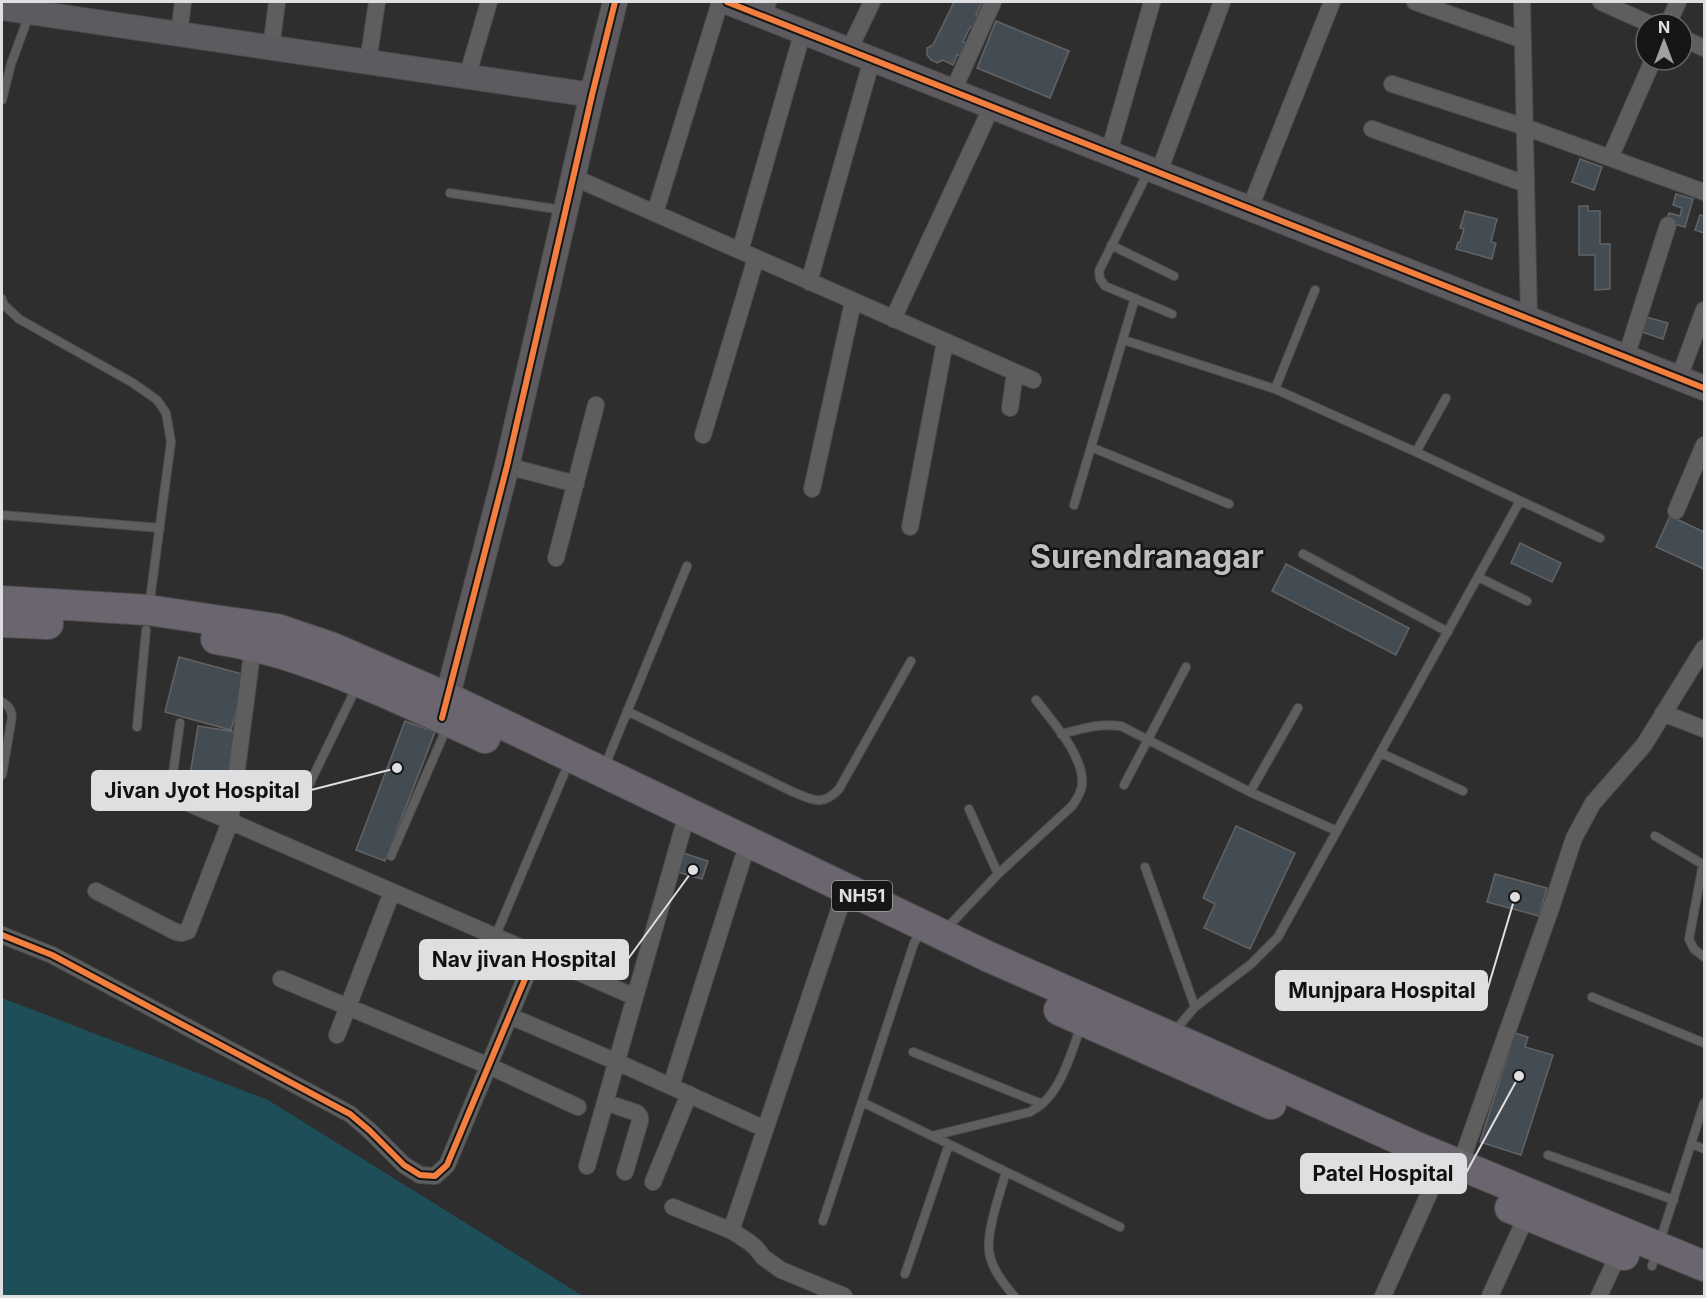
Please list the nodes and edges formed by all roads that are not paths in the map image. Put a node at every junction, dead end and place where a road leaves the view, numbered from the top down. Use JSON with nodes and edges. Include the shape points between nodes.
{"nodes":[{"id":1,"x":183,"y":2,"type":"edge"},
{"id":2,"x":277,"y":2,"type":"edge"},
{"id":3,"x":377,"y":2,"type":"edge"},
{"id":4,"x":489,"y":2,"type":"edge"},
{"id":5,"x":615,"y":2,"type":"edge"},
{"id":6,"x":720,"y":2,"type":"edge"},
{"id":7,"x":727,"y":2,"type":"edge"},
{"id":8,"x":872,"y":2,"type":"edge"},
{"id":9,"x":993,"y":2,"type":"edge"},
{"id":10,"x":1152,"y":2,"type":"edge"},
{"id":11,"x":1222,"y":2,"type":"edge"},
{"id":12,"x":1332,"y":2,"type":"edge"},
{"id":13,"x":1416,"y":2,"type":"edge"},
{"id":14,"x":1522,"y":2,"type":"edge"},
{"id":15,"x":1601,"y":2,"type":"edge"},
{"id":16,"x":16,"y":8,"type":"edge"},
{"id":17,"x":765,"y":8,"type":"edge"},
{"id":18,"x":1634,"y":17,"type":"edge"},
{"id":19,"x":803,"y":31,"type":"junction"},
{"id":20,"x":179,"y":34,"type":"junction"},
{"id":21,"x":1523,"y":40,"type":"junction"},
{"id":22,"x":272,"y":48,"type":"junction"},
{"id":23,"x":849,"y":50,"type":"junction"},
{"id":24,"x":872,"y":59,"type":"junction"},
{"id":25,"x":368,"y":62,"type":"junction"},
{"id":26,"x":1648,"y":72,"type":"edge"},
{"id":27,"x":467,"y":77,"type":"junction"},
{"id":28,"x":1392,"y":84,"type":"dead end"},
{"id":29,"x":953,"y":91,"type":"junction"},
{"id":30,"x":592,"y":95,"type":"junction"},
{"id":31,"x":2,"y":100,"type":"edge"},
{"id":32,"x":992,"y":106,"type":"junction"},
{"id":33,"x":1525,"y":127,"type":"junction"},
{"id":34,"x":1372,"y":129,"type":"dead end"},
{"id":35,"x":1108,"y":152,"type":"junction"},
{"id":36,"x":1610,"y":158,"type":"junction"},
{"id":37,"x":1154,"y":170,"type":"junction"},
{"id":38,"x":573,"y":177,"type":"junction"},
{"id":39,"x":1526,"y":184,"type":"junction"},
{"id":40,"x":1704,"y":192,"type":"edge"},
{"id":41,"x":450,"y":193,"type":"dead end"},
{"id":42,"x":1250,"y":208,"type":"junction"},
{"id":43,"x":566,"y":211,"type":"junction"},
{"id":44,"x":655,"y":213,"type":"junction"},
{"id":45,"x":1668,"y":225,"type":"dead end"},
{"id":46,"x":1111,"y":245,"type":"junction"},
{"id":47,"x":740,"y":251,"type":"junction"},
{"id":48,"x":756,"y":258,"type":"junction"},
{"id":49,"x":1174,"y":276,"type":"dead end"},
{"id":50,"x":809,"y":282,"type":"junction"},
{"id":51,"x":1315,"y":290,"type":"dead end"},
{"id":52,"x":1135,"y":298,"type":"junction"},
{"id":53,"x":2,"y":299,"type":"edge"},
{"id":54,"x":853,"y":302,"type":"junction"},
{"id":55,"x":1704,"y":310,"type":"edge"},
{"id":56,"x":1172,"y":314,"type":"dead end"},
{"id":57,"x":893,"y":319,"type":"junction"},
{"id":58,"x":1529,"y":319,"type":"junction"},
{"id":59,"x":1124,"y":340,"type":"junction"},
{"id":60,"x":945,"y":342,"type":"junction"},
{"id":61,"x":1626,"y":357,"type":"junction"},
{"id":62,"x":1015,"y":373,"type":"junction"},
{"id":63,"x":1679,"y":378,"type":"junction"},
{"id":64,"x":1033,"y":380,"type":"dead end"},
{"id":65,"x":1704,"y":388,"type":"edge"},
{"id":66,"x":1275,"y":389,"type":"junction"},
{"id":67,"x":1446,"y":398,"type":"dead end"},
{"id":68,"x":596,"y":405,"type":"dead end"},
{"id":69,"x":1010,"y":408,"type":"dead end"},
{"id":70,"x":703,"y":435,"type":"dead end"},
{"id":71,"x":1704,"y":446,"type":"edge"},
{"id":72,"x":1091,"y":447,"type":"junction"},
{"id":73,"x":1416,"y":452,"type":"junction"},
{"id":74,"x":507,"y":466,"type":"junction"},
{"id":75,"x":576,"y":484,"type":"junction"},
{"id":76,"x":812,"y":489,"type":"dead end"},
{"id":77,"x":1520,"y":501,"type":"junction"},
{"id":78,"x":1229,"y":504,"type":"dead end"},
{"id":79,"x":1074,"y":505,"type":"dead end"},
{"id":80,"x":1676,"y":511,"type":"dead end"},
{"id":81,"x":2,"y":515,"type":"edge"},
{"id":82,"x":910,"y":527,"type":"dead end"},
{"id":83,"x":160,"y":528,"type":"junction"},
{"id":84,"x":1600,"y":538,"type":"dead end"},
{"id":85,"x":1303,"y":554,"type":"dead end"},
{"id":86,"x":556,"y":558,"type":"dead end"},
{"id":87,"x":687,"y":566,"type":"dead end"},
{"id":88,"x":1478,"y":577,"type":"junction"},
{"id":89,"x":2,"y":601,"type":"edge"},
{"id":90,"x":1527,"y":601,"type":"dead end"},
{"id":91,"x":147,"y":620,"type":"junction"},
{"id":92,"x":2,"y":622,"type":"edge"},
{"id":93,"x":1448,"y":632,"type":"junction"},
{"id":94,"x":253,"y":646,"type":"junction"},
{"id":95,"x":1704,"y":648,"type":"edge"},
{"id":96,"x":911,"y":661,"type":"dead end"},
{"id":97,"x":1186,"y":667,"type":"dead end"},
{"id":98,"x":359,"y":682,"type":"junction"},
{"id":99,"x":1036,"y":700,"type":"dead end"},
{"id":100,"x":2,"y":702,"type":"edge"},
{"id":101,"x":1298,"y":708,"type":"dead end"},
{"id":102,"x":627,"y":711,"type":"junction"},
{"id":103,"x":447,"y":713,"type":"junction"},
{"id":104,"x":1663,"y":713,"type":"junction"},
{"id":105,"x":180,"y":723,"type":"dead end"},
{"id":106,"x":136,"y":727,"type":"dead end"},
{"id":107,"x":1704,"y":729,"type":"edge"},
{"id":108,"x":1061,"y":734,"type":"junction"},
{"id":109,"x":1148,"y":740,"type":"junction"},
{"id":110,"x":1381,"y":753,"type":"junction"},
{"id":111,"x":603,"y":771,"type":"junction"},
{"id":112,"x":564,"y":774,"type":"junction"},
{"id":113,"x":2,"y":775,"type":"edge"},
{"id":114,"x":1124,"y":785,"type":"dead end"},
{"id":115,"x":151,"y":787,"type":"dead end"},
{"id":116,"x":1463,"y":790,"type":"dead end"},
{"id":117,"x":1250,"y":792,"type":"junction"},
{"id":118,"x":305,"y":793,"type":"dead end"},
{"id":119,"x":170,"y":796,"type":"junction"},
{"id":120,"x":969,"y":809,"type":"dead end"},
{"id":121,"x":230,"y":822,"type":"junction"},
{"id":122,"x":683,"y":828,"type":"junction"},
{"id":123,"x":1337,"y":831,"type":"junction"},
{"id":124,"x":1655,"y":836,"type":"dead end"},
{"id":125,"x":391,"y":856,"type":"dead end"},
{"id":126,"x":743,"y":858,"type":"junction"},
{"id":127,"x":1704,"y":864,"type":"edge"},
{"id":128,"x":1145,"y":867,"type":"dead end"},
{"id":129,"x":999,"y":874,"type":"junction"},
{"id":130,"x":96,"y":891,"type":"dead end"},
{"id":131,"x":392,"y":892,"type":"junction"},
{"id":132,"x":840,"y":907,"type":"junction"},
{"id":133,"x":926,"y":934,"type":"junction"},
{"id":134,"x":2,"y":935,"type":"edge"},
{"id":135,"x":495,"y":937,"type":"junction"},
{"id":136,"x":535,"y":955,"type":"junction"},
{"id":137,"x":1704,"y":957,"type":"edge"},
{"id":138,"x":281,"y":978,"type":"dead end"},
{"id":139,"x":1592,"y":997,"type":"dead end"},
{"id":140,"x":635,"y":998,"type":"junction"},
{"id":141,"x":348,"y":1007,"type":"junction"},
{"id":142,"x":1194,"y":1007,"type":"junction"},
{"id":143,"x":510,"y":1016,"type":"junction"},
{"id":144,"x":1083,"y":1021,"type":"junction"},
{"id":145,"x":337,"y":1035,"type":"dead end"},
{"id":146,"x":1171,"y":1037,"type":"junction"},
{"id":147,"x":1704,"y":1043,"type":"edge"},
{"id":148,"x":914,"y":1052,"type":"dead end"},
{"id":149,"x":617,"y":1062,"type":"junction"},
{"id":150,"x":489,"y":1066,"type":"junction"},
{"id":151,"x":671,"y":1086,"type":"junction"},
{"id":152,"x":689,"y":1095,"type":"junction"},
{"id":153,"x":605,"y":1102,"type":"junction"},
{"id":154,"x":862,"y":1102,"type":"junction"},
{"id":155,"x":1704,"y":1103,"type":"edge"},
{"id":156,"x":1042,"y":1104,"type":"junction"},
{"id":157,"x":578,"y":1107,"type":"dead end"},
{"id":158,"x":765,"y":1129,"type":"junction"},
{"id":159,"x":932,"y":1136,"type":"junction"},
{"id":160,"x":949,"y":1144,"type":"junction"},
{"id":161,"x":1692,"y":1144,"type":"junction"},
{"id":162,"x":1704,"y":1149,"type":"edge"},
{"id":163,"x":1548,"y":1155,"type":"dead end"},
{"id":164,"x":587,"y":1166,"type":"dead end"},
{"id":165,"x":1448,"y":1170,"type":"junction"},
{"id":166,"x":625,"y":1172,"type":"dead end"},
{"id":167,"x":1006,"y":1172,"type":"junction"},
{"id":168,"x":653,"y":1182,"type":"dead end"},
{"id":169,"x":1674,"y":1200,"type":"junction"},
{"id":170,"x":673,"y":1207,"type":"dead end"},
{"id":171,"x":1527,"y":1215,"type":"junction"},
{"id":172,"x":823,"y":1221,"type":"dead end"},
{"id":173,"x":1120,"y":1227,"type":"dead end"},
{"id":174,"x":732,"y":1231,"type":"junction"},
{"id":175,"x":1619,"y":1253,"type":"junction"},
{"id":176,"x":1656,"y":1257,"type":"junction"},
{"id":177,"x":1704,"y":1266,"type":"edge"},
{"id":178,"x":905,"y":1274,"type":"dead end"},
{"id":179,"x":1704,"y":1287,"type":"edge"},
{"id":180,"x":844,"y":1296,"type":"edge"},
{"id":181,"x":1014,"y":1296,"type":"edge"},
{"id":182,"x":1383,"y":1296,"type":"edge"},
{"id":183,"x":1490,"y":1296,"type":"edge"},
{"id":184,"x":1599,"y":1296,"type":"edge"}],
"edges":[{"from":1,"to":20,"type":"street"},
{"from":2,"to":22,"type":"street"},
{"from":3,"to":25,"type":"street"},
{"from":4,"to":27,"type":"street"},
{"from":5,"to":30,"type":"street"},
{"from":6,"to":44,"type":"street"},
{"from":7,"to":17,"type":"street"},
{"from":8,"to":23,"type":"street"},
{"from":9,"to":29,"type":"street"},
{"from":10,"to":35,"type":"street"},
{"from":11,"to":37,"type":"street"},
{"from":12,"to":42,"type":"street"},
{"from":13,"to":21,"type":"street"},
{"from":14,"to":21,"type":"street"},
{"from":15,"to":18,"type":"street"},
{"from":16,"to":20,"type":"street"},
{"from":16,"to":31,"type":"lane","via":[[11,64]]},
{"from":17,"to":19,"type":"street"},
{"from":19,"to":23,"type":"street"},
{"from":19,"to":47,"type":"street"},
{"from":20,"to":22,"type":"street"},
{"from":21,"to":33,"type":"street"},
{"from":22,"to":25,"type":"street"},
{"from":23,"to":24,"type":"street"},
{"from":24,"to":29,"type":"street"},
{"from":24,"to":50,"type":"street"},
{"from":25,"to":27,"type":"street"},
{"from":26,"to":36,"type":"street"},
{"from":27,"to":30,"type":"street"},
{"from":28,"to":33,"type":"street"},
{"from":29,"to":32,"type":"street"},
{"from":30,"to":38,"type":"street"},
{"from":32,"to":35,"type":"street"},
{"from":32,"to":57,"type":"street"},
{"from":33,"to":36,"type":"street"},
{"from":33,"to":39,"type":"street"},
{"from":34,"to":39,"type":"street"},
{"from":35,"to":37,"type":"street"},
{"from":36,"to":40,"type":"street"},
{"from":37,"to":42,"type":"street"},
{"from":37,"to":46,"type":"lane"},
{"from":38,"to":43,"type":"street"},
{"from":38,"to":44,"type":"street"},
{"from":39,"to":58,"type":"street"},
{"from":41,"to":43,"type":"lane"},
{"from":42,"to":58,"type":"street"},
{"from":43,"to":74,"type":"street"},
{"from":44,"to":47,"type":"street"},
{"from":45,"to":61,"type":"street"},
{"from":46,"to":49,"type":"lane"},
{"from":46,"to":52,"type":"lane","via":[[1099,271],[1100,279],[1104,286]]},
{"from":47,"to":48,"type":"street"},
{"from":48,"to":50,"type":"street"},
{"from":48,"to":70,"type":"street"},
{"from":50,"to":54,"type":"street"},
{"from":51,"to":66,"type":"lane"},
{"from":52,"to":56,"type":"lane"},
{"from":52,"to":59,"type":"lane"},
{"from":53,"to":83,"type":"lane","via":[[19,319],[133,383],[157,400],[166,413],[171,442]]},
{"from":54,"to":57,"type":"street"},
{"from":54,"to":76,"type":"street"},
{"from":55,"to":63,"type":"street"},
{"from":57,"to":60,"type":"street"},
{"from":58,"to":61,"type":"street"},
{"from":59,"to":66,"type":"lane"},
{"from":59,"to":72,"type":"lane"},
{"from":60,"to":62,"type":"street"},
{"from":60,"to":82,"type":"street"},
{"from":61,"to":63,"type":"street"},
{"from":62,"to":64,"type":"street"},
{"from":62,"to":69,"type":"street"},
{"from":63,"to":65,"type":"street"},
{"from":66,"to":73,"type":"lane"},
{"from":67,"to":73,"type":"lane"},
{"from":68,"to":75,"type":"street"},
{"from":71,"to":80,"type":"street"},
{"from":72,"to":78,"type":"lane"},
{"from":72,"to":79,"type":"lane"},
{"from":73,"to":77,"type":"lane"},
{"from":74,"to":75,"type":"street"},
{"from":74,"to":103,"type":"street"},
{"from":75,"to":86,"type":"street"},
{"from":77,"to":84,"type":"lane"},
{"from":77,"to":88,"type":"lane"},
{"from":81,"to":83,"type":"lane"},
{"from":83,"to":91,"type":"lane"},
{"from":85,"to":93,"type":"lane"},
{"from":87,"to":102,"type":"lane"},
{"from":88,"to":90,"type":"lane"},
{"from":88,"to":93,"type":"lane"},
{"from":89,"to":91,"type":"highway","number":"NH51"},
{"from":91,"to":92,"type":"highway","number":"NH51"},
{"from":91,"to":94,"type":"highway","number":"NH51","via":[[195,635]]},
{"from":91,"to":103,"type":"highway","number":"NH51","via":[[277,629],[333,648]]},
{"from":91,"to":106,"type":"lane"},
{"from":93,"to":110,"type":"lane"},
{"from":94,"to":98,"type":"highway","number":"NH51"},
{"from":94,"to":121,"type":"street"},
{"from":95,"to":104,"type":"street"},
{"from":96,"to":102,"type":"lane","via":[[839,789],[823,801],[793,792]]},
{"from":97,"to":109,"type":"lane"},
{"from":98,"to":103,"type":"highway","number":"NH51"},
{"from":98,"to":118,"type":"lane"},
{"from":99,"to":108,"type":"lane"},
{"from":100,"to":113,"type":"lane","via":[[12,710]]},
{"from":101,"to":117,"type":"lane"},
{"from":102,"to":111,"type":"lane"},
{"from":103,"to":111,"type":"highway","number":"NH51"},
{"from":103,"to":112,"type":"highway","number":"NH51"},
{"from":103,"to":125,"type":"lane"},
{"from":104,"to":107,"type":"street"},
{"from":104,"to":165,"type":"street","via":[[1644,745],[1593,803],[1574,838],[1551,908]]},
{"from":105,"to":119,"type":"lane"},
{"from":108,"to":109,"type":"lane","via":[[1106,724],[1121,726]]},
{"from":108,"to":129,"type":"lane","via":[[1081,768],[1080,795]]},
{"from":109,"to":114,"type":"lane"},
{"from":109,"to":117,"type":"lane"},
{"from":110,"to":116,"type":"lane"},
{"from":110,"to":123,"type":"lane"},
{"from":111,"to":133,"type":"highway","number":"NH51"},
{"from":112,"to":122,"type":"highway","number":"NH51"},
{"from":112,"to":135,"type":"lane"},
{"from":115,"to":119,"type":"street"},
{"from":117,"to":123,"type":"lane"},
{"from":119,"to":121,"type":"street"},
{"from":120,"to":129,"type":"lane"},
{"from":121,"to":130,"type":"street","via":[[188,931],[176,932]]},
{"from":121,"to":131,"type":"street"},
{"from":122,"to":126,"type":"highway","number":"NH51"},
{"from":122,"to":140,"type":"street"},
{"from":123,"to":142,"type":"lane","via":[[1278,937],[1251,964]]},
{"from":124,"to":127,"type":"lane"},
{"from":126,"to":132,"type":"highway","number":"NH51"},
{"from":126,"to":151,"type":"street"},
{"from":127,"to":137,"type":"lane","via":[[1689,939]]},
{"from":128,"to":142,"type":"lane"},
{"from":129,"to":133,"type":"lane"},
{"from":131,"to":135,"type":"street"},
{"from":131,"to":141,"type":"street"},
{"from":132,"to":133,"type":"highway","number":"NH51"},
{"from":132,"to":158,"type":"street"},
{"from":133,"to":144,"type":"highway","number":"NH51"},
{"from":133,"to":146,"type":"highway","number":"NH51"},
{"from":133,"to":154,"type":"lane"},
{"from":134,"to":150,"type":"street","via":[[52,955],[350,1114],[420,1175],[435,1176],[447,1165]]},
{"from":135,"to":136,"type":"street"},
{"from":136,"to":140,"type":"street"},
{"from":136,"to":143,"type":"street"},
{"from":138,"to":141,"type":"street"},
{"from":139,"to":147,"type":"lane"},
{"from":140,"to":149,"type":"street"},
{"from":141,"to":145,"type":"street"},
{"from":141,"to":150,"type":"street"},
{"from":142,"to":146,"type":"lane"},
{"from":143,"to":149,"type":"street"},
{"from":143,"to":150,"type":"street"},
{"from":144,"to":156,"type":"lane","via":[[1058,1082]]},
{"from":144,"to":165,"type":"highway","number":"NH51"},
{"from":146,"to":165,"type":"highway","number":"NH51"},
{"from":148,"to":156,"type":"lane"},
{"from":149,"to":151,"type":"street"},
{"from":149,"to":153,"type":"street"},
{"from":150,"to":157,"type":"street"},
{"from":151,"to":152,"type":"street"},
{"from":152,"to":158,"type":"street"},
{"from":152,"to":168,"type":"street"},
{"from":153,"to":164,"type":"street"},
{"from":153,"to":166,"type":"street","via":[[640,1117]]},
{"from":154,"to":159,"type":"lane"},
{"from":154,"to":172,"type":"lane"},
{"from":155,"to":161,"type":"lane"},
{"from":156,"to":159,"type":"lane","via":[[1030,1112]]},
{"from":158,"to":174,"type":"street"},
{"from":159,"to":160,"type":"lane"},
{"from":160,"to":167,"type":"lane"},
{"from":160,"to":178,"type":"lane"},
{"from":161,"to":162,"type":"lane"},
{"from":161,"to":169,"type":"lane"},
{"from":163,"to":169,"type":"lane"},
{"from":165,"to":171,"type":"highway","number":"NH51"},
{"from":165,"to":176,"type":"highway","number":"NH51"},
{"from":165,"to":182,"type":"street"},
{"from":167,"to":173,"type":"lane"},
{"from":167,"to":181,"type":"lane","via":[[990,1232],[989,1252],[1001,1280]]},
{"from":169,"to":176,"type":"lane"},
{"from":170,"to":174,"type":"street"},
{"from":171,"to":175,"type":"highway","number":"NH51"},
{"from":171,"to":183,"type":"street"},
{"from":174,"to":180,"type":"street","via":[[782,1270]]},
{"from":175,"to":176,"type":"highway","number":"NH51"},
{"from":175,"to":184,"type":"street"},
{"from":176,"to":177,"type":"highway","number":"NH51"},
{"from":176,"to":179,"type":"highway","number":"NH51"}]}
